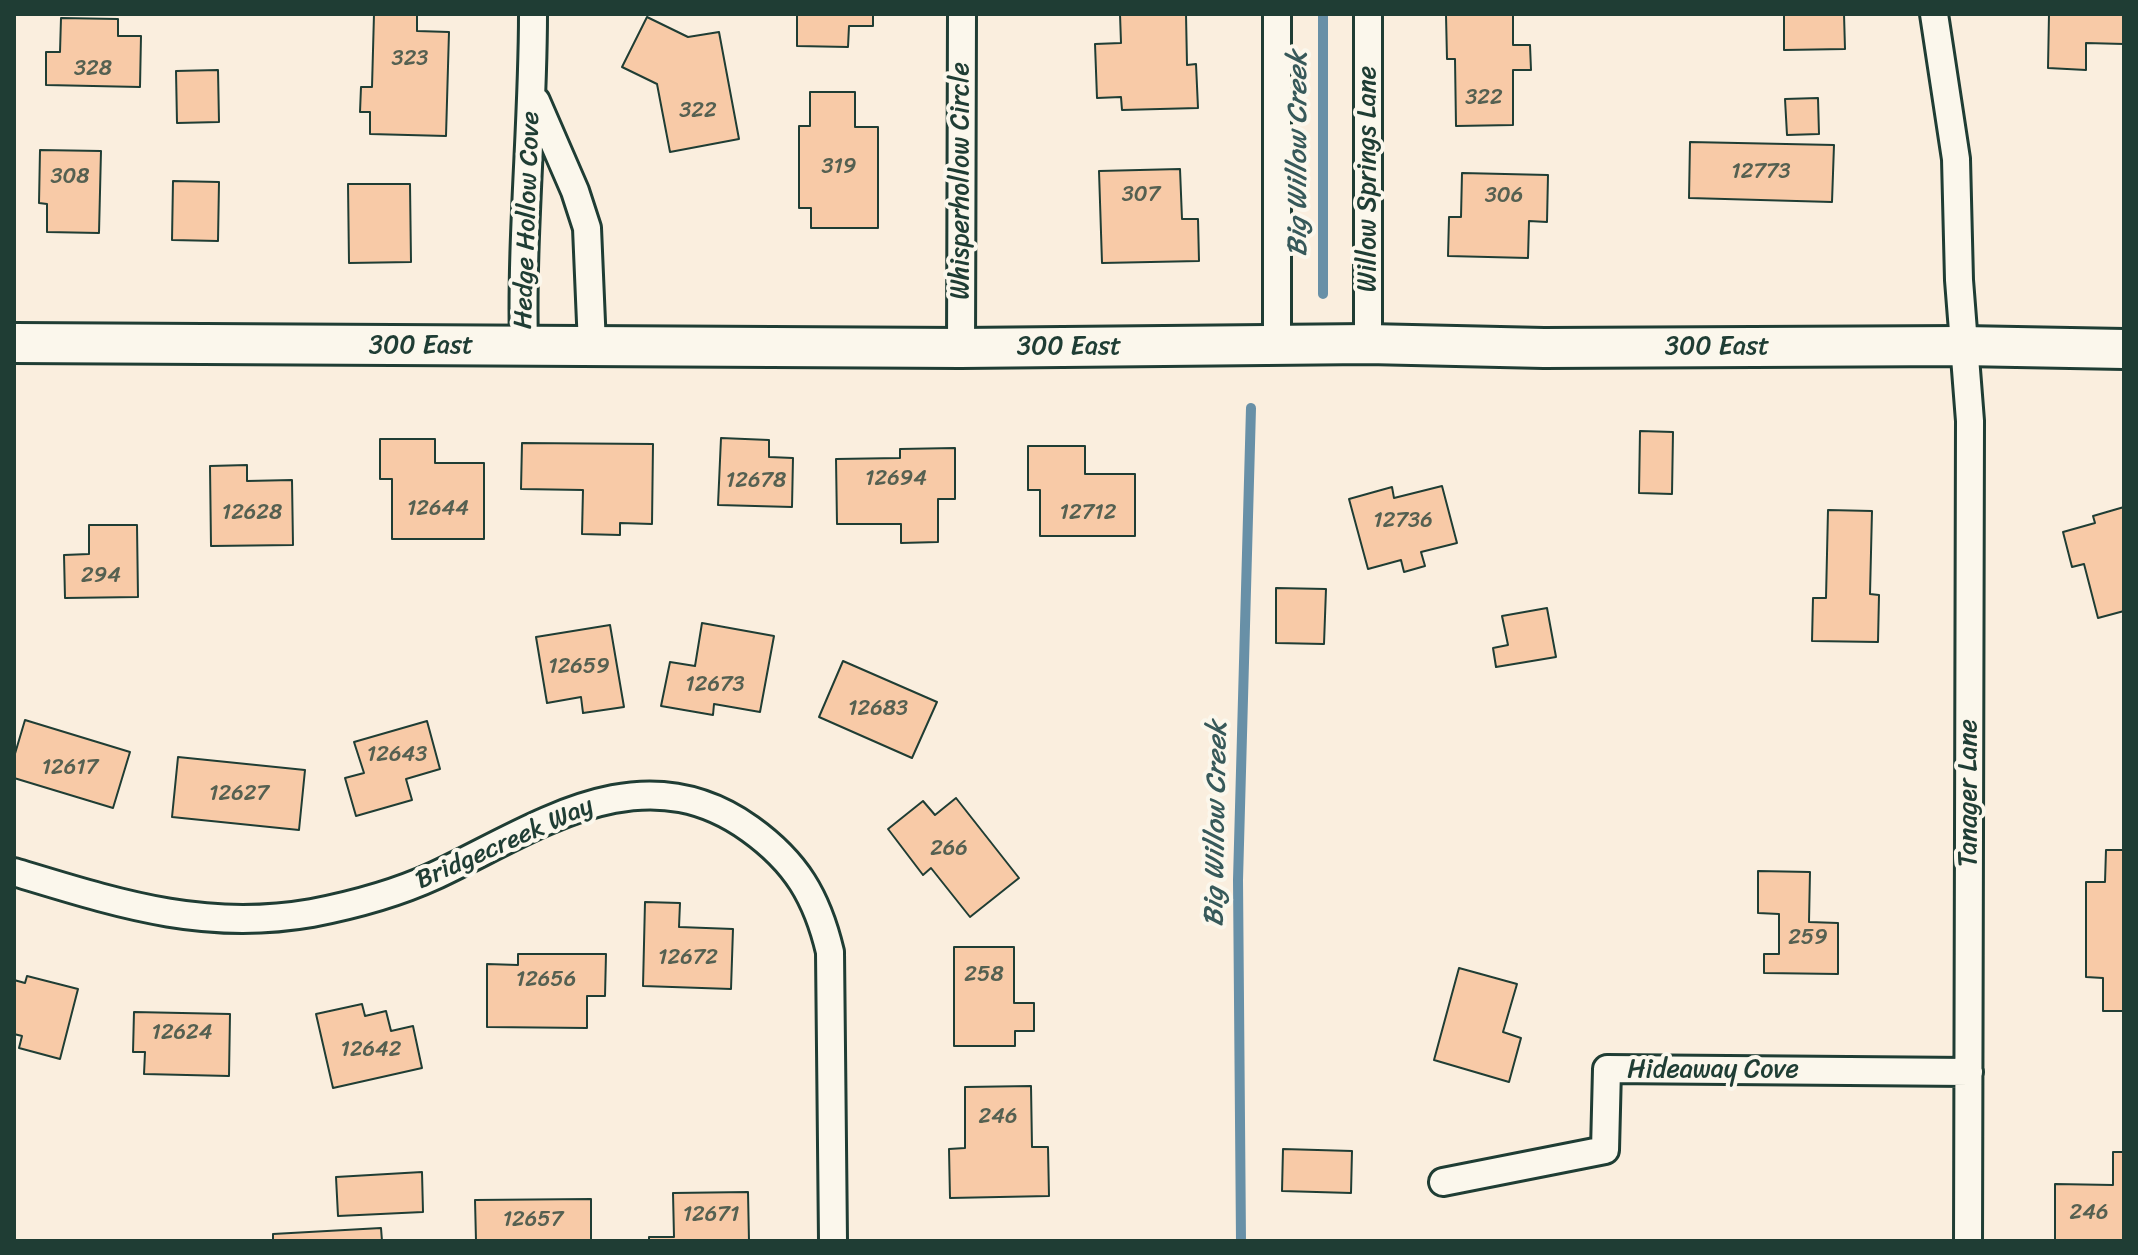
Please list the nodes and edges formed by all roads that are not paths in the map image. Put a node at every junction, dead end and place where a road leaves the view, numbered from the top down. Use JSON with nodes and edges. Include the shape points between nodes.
{"nodes":[{"id":1,"x":533,"y":14,"type":"edge"},
{"id":2,"x":962,"y":14,"type":"edge"},
{"id":3,"x":1277,"y":14,"type":"edge"},
{"id":4,"x":1368,"y":14,"type":"edge"},
{"id":5,"x":1934,"y":14,"type":"edge"},
{"id":6,"x":533,"y":94,"type":"junction"},
{"id":7,"x":14,"y":343,"type":"edge"},
{"id":8,"x":1368,"y":344,"type":"junction"},
{"id":9,"x":524,"y":346,"type":"junction"},
{"id":10,"x":592,"y":346,"type":"junction"},
{"id":11,"x":1277,"y":346,"type":"junction"},
{"id":12,"x":1963,"y":346,"type":"junction"},
{"id":13,"x":961,"y":348,"type":"junction"},
{"id":14,"x":2124,"y":349,"type":"edge"},
{"id":15,"x":14,"y":872,"type":"edge"},
{"id":16,"x":1969,"y":1072,"type":"junction"},
{"id":17,"x":1443,"y":1182,"type":"dead end"},
{"id":18,"x":833,"y":1241,"type":"edge"},
{"id":19,"x":1968,"y":1241,"type":"edge"}],
"edges":[{"from":1,"to":6,"type":"street","name":"Hedge Hollow Cove"},
{"from":2,"to":13,"type":"street","name":"Whisperhollow Circle"},
{"from":3,"to":11,"type":"street"},
{"from":4,"to":8,"type":"street","name":"Willow Springs Lane"},
{"from":5,"to":12,"type":"street","name":"Tanager Lane","via":[[1956,159]]},
{"from":6,"to":9,"type":"street","name":"Hedge Hollow Cove","via":[[524,233]]},
{"from":6,"to":10,"type":"street","name":"Hedge Hollow Cove","via":[[587,228]]},
{"from":7,"to":9,"type":"main road","name":"300 East"},
{"from":8,"to":11,"type":"main road","name":"300 East"},
{"from":8,"to":12,"type":"main road","name":"300 East"},
{"from":9,"to":10,"type":"main road","name":"300 East"},
{"from":10,"to":13,"type":"main road","name":"300 East"},
{"from":11,"to":13,"type":"main road","name":"300 East"},
{"from":12,"to":14,"type":"main road","name":"300 East"},
{"from":12,"to":16,"type":"street","name":"Tanager Lane","via":[[1970,421]]},
{"from":15,"to":18,"type":"street","name":"Bridgecreek Way","via":[[129,907],[265,919],[352,905],[394,892],[550,819],[625,795],[665,795],[726,815],[768,842],[795,870],[823,924],[832,982]]},
{"from":16,"to":17,"type":"street","name":"Hideaway Cove","via":[[1607,1069],[1605,1150]]},
{"from":16,"to":19,"type":"street","name":"Tanager Lane"}]}
